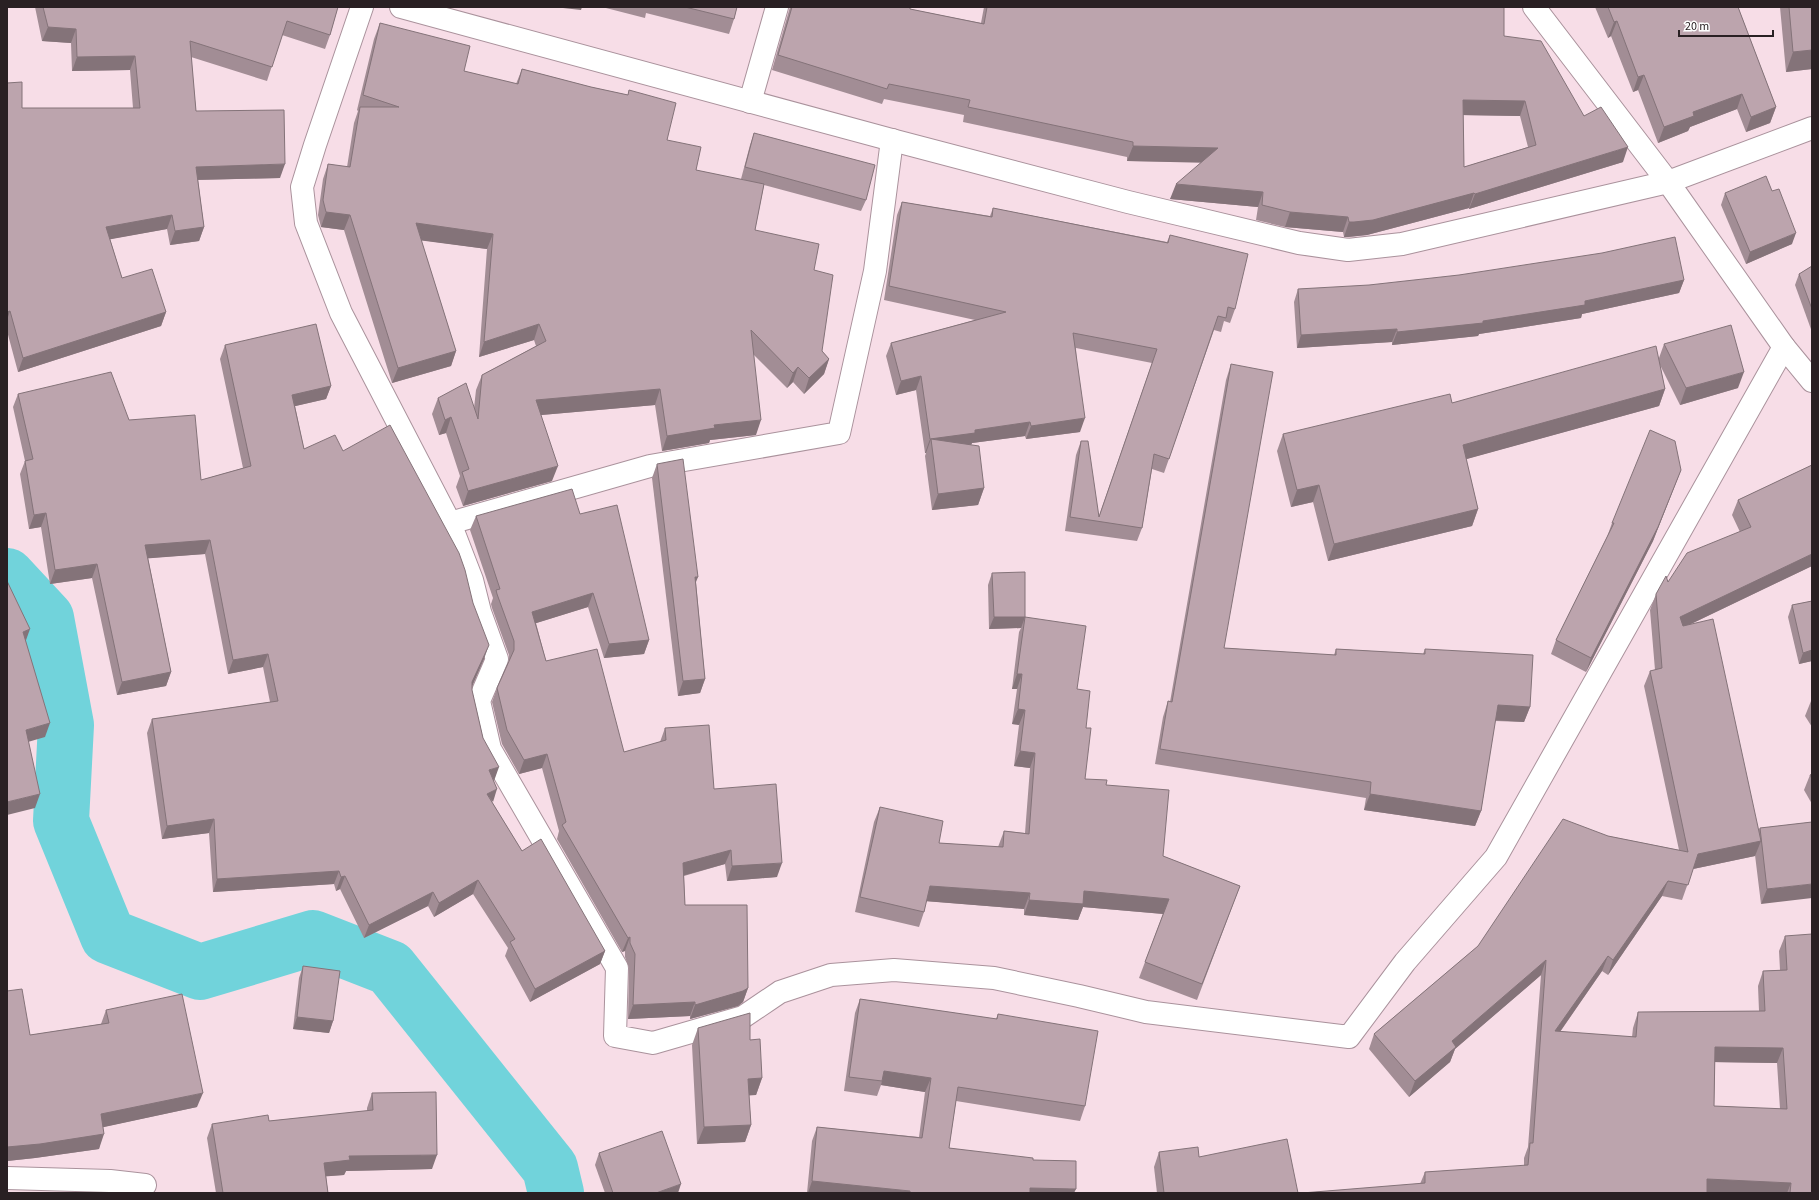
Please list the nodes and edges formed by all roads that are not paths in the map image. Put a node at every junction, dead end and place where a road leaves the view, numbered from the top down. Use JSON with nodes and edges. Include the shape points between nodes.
{"nodes":[{"id":1,"x":362,"y":7,"type":"edge"},
{"id":2,"x":778,"y":7,"type":"edge"},
{"id":3,"x":1534,"y":7,"type":"edge"},
{"id":4,"x":406,"y":8,"type":"edge"},
{"id":5,"x":750,"y":102,"type":"junction"},
{"id":6,"x":1812,"y":128,"type":"edge"},
{"id":7,"x":892,"y":140,"type":"junction"},
{"id":8,"x":1668,"y":182,"type":"junction"},
{"id":9,"x":1784,"y":347,"type":"junction"},
{"id":10,"x":1812,"y":381,"type":"edge"},
{"id":11,"x":450,"y":523,"type":"junction"},
{"id":12,"x":7,"y":1178,"type":"edge"},
{"id":13,"x":145,"y":1185,"type":"dead end"}],
"edges":[{"from":1,"to":11,"type":"street","via":[[302,187],[306,223],[341,313]]},
{"from":2,"to":5,"type":"street"},
{"from":3,"to":8,"type":"street"},
{"from":4,"to":5,"type":"street"},
{"from":5,"to":7,"type":"street"},
{"from":6,"to":8,"type":"street"},
{"from":7,"to":8,"type":"street","via":[[1128,202],[1299,243],[1348,250],[1402,244]]},
{"from":7,"to":11,"type":"street","via":[[875,272],[839,433],[650,466]]},
{"from":8,"to":9,"type":"street"},
{"from":9,"to":10,"type":"street"},
{"from":9,"to":11,"type":"street","via":[[1496,857],[1405,962],[1350,1037],[1146,1012],[994,978],[894,970],[831,975],[780,992],[743,1017],[652,1043],[615,1036],[617,968],[490,749],[479,701],[497,659],[480,612],[472,580]]},
{"from":12,"to":13,"type":"street","via":[[110,1181]]}]}
